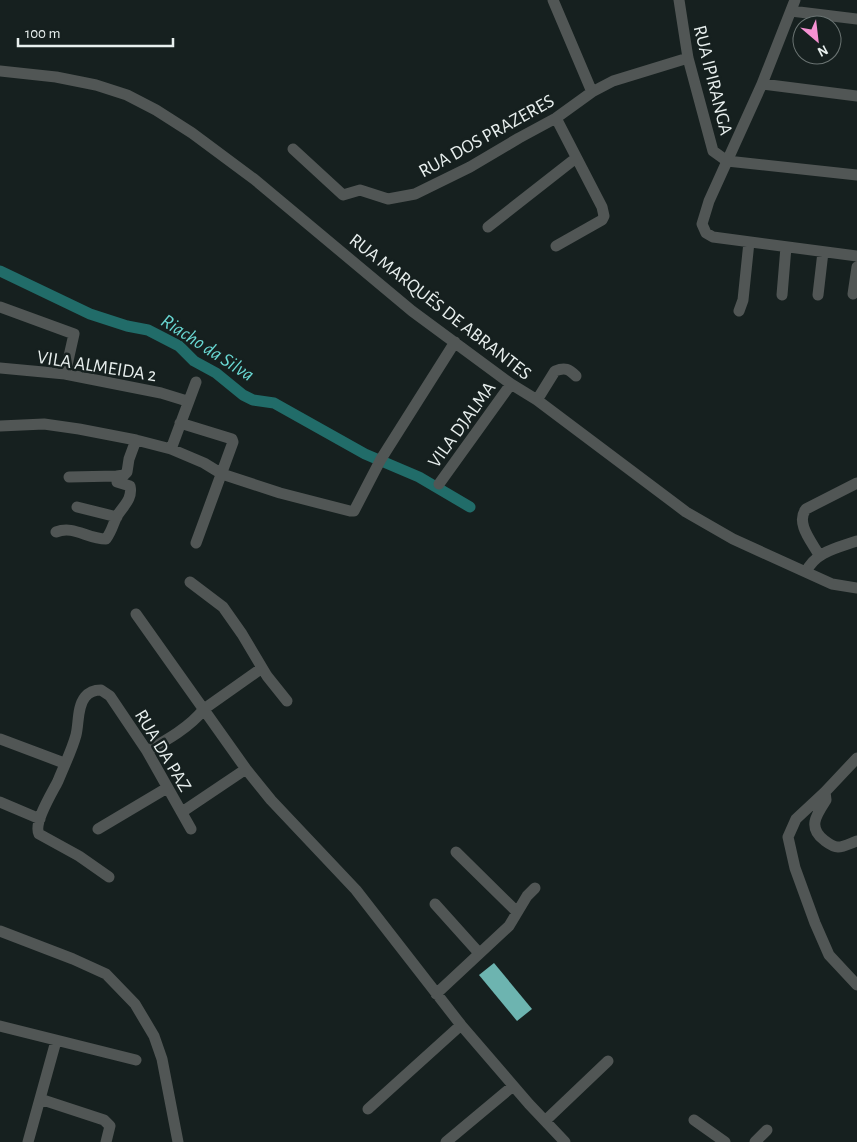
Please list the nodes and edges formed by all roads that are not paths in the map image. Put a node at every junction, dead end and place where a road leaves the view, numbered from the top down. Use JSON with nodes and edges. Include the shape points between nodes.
{"nodes":[{"id":1,"x":553,"y":0,"type":"edge"},
{"id":2,"x":679,"y":0,"type":"edge"},
{"id":3,"x":793,"y":5,"type":"edge"},
{"id":4,"x":857,"y":19,"type":"edge"},
{"id":5,"x":688,"y":58,"type":"junction"},
{"id":6,"x":0,"y":71,"type":"edge"},
{"id":7,"x":762,"y":84,"type":"junction"},
{"id":8,"x":592,"y":92,"type":"junction"},
{"id":9,"x":857,"y":96,"type":"edge"},
{"id":10,"x":556,"y":118,"type":"junction"},
{"id":11,"x":293,"y":149,"type":"dead end"},
{"id":12,"x":576,"y":158,"type":"junction"},
{"id":13,"x":727,"y":161,"type":"junction"},
{"id":14,"x":857,"y":175,"type":"edge"},
{"id":15,"x":488,"y":227,"type":"dead end"},
{"id":16,"x":749,"y":242,"type":"junction"},
{"id":17,"x":556,"y":246,"type":"dead end"},
{"id":18,"x":786,"y":247,"type":"junction"},
{"id":19,"x":823,"y":252,"type":"junction"},
{"id":20,"x":857,"y":256,"type":"edge"},
{"id":21,"x":857,"y":267,"type":"edge"},
{"id":22,"x":853,"y":294,"type":"dead end"},
{"id":23,"x":782,"y":295,"type":"dead end"},
{"id":24,"x":818,"y":295,"type":"dead end"},
{"id":25,"x":0,"y":307,"type":"edge"},
{"id":26,"x":739,"y":311,"type":"dead end"},
{"id":27,"x":455,"y":342,"type":"junction"},
{"id":28,"x":0,"y":368,"type":"edge"},
{"id":29,"x":65,"y":374,"type":"junction"},
{"id":30,"x":576,"y":376,"type":"dead end"},
{"id":31,"x":196,"y":382,"type":"dead end"},
{"id":32,"x":511,"y":384,"type":"junction"},
{"id":33,"x":537,"y":400,"type":"junction"},
{"id":34,"x":187,"y":401,"type":"junction"},
{"id":35,"x":180,"y":423,"type":"junction"},
{"id":36,"x":0,"y":426,"type":"edge"},
{"id":37,"x":136,"y":440,"type":"junction"},
{"id":38,"x":171,"y":449,"type":"junction"},
{"id":39,"x":222,"y":474,"type":"junction"},
{"id":40,"x":117,"y":476,"type":"junction"},
{"id":41,"x":69,"y":477,"type":"dead end"},
{"id":42,"x":439,"y":484,"type":"dead end"},
{"id":43,"x":857,"y":484,"type":"edge"},
{"id":44,"x":77,"y":507,"type":"dead end"},
{"id":45,"x":117,"y":517,"type":"junction"},
{"id":46,"x":56,"y":532,"type":"dead end"},
{"id":47,"x":857,"y":541,"type":"edge"},
{"id":48,"x":196,"y":543,"type":"dead end"},
{"id":49,"x":819,"y":555,"type":"junction"},
{"id":50,"x":806,"y":572,"type":"junction"},
{"id":51,"x":190,"y":582,"type":"dead end"},
{"id":52,"x":857,"y":588,"type":"edge"},
{"id":53,"x":136,"y":614,"type":"dead end"},
{"id":54,"x":262,"y":668,"type":"junction"},
{"id":55,"x":287,"y":701,"type":"dead end"},
{"id":56,"x":204,"y":709,"type":"junction"},
{"id":57,"x":0,"y":739,"type":"edge"},
{"id":58,"x":147,"y":752,"type":"junction"},
{"id":59,"x":857,"y":758,"type":"edge"},
{"id":60,"x":64,"y":764,"type":"junction"},
{"id":61,"x":246,"y":769,"type":"junction"},
{"id":62,"x":168,"y":788,"type":"junction"},
{"id":63,"x":825,"y":792,"type":"junction"},
{"id":64,"x":0,"y":802,"type":"edge"},
{"id":65,"x":182,"y":812,"type":"junction"},
{"id":66,"x":40,"y":819,"type":"junction"},
{"id":67,"x":98,"y":829,"type":"dead end"},
{"id":68,"x":191,"y":829,"type":"dead end"},
{"id":69,"x":857,"y":841,"type":"edge"},
{"id":70,"x":456,"y":852,"type":"dead end"},
{"id":71,"x":108,"y":876,"type":"dead end"},
{"id":72,"x":535,"y":888,"type":"dead end"},
{"id":73,"x":435,"y":904,"type":"dead end"},
{"id":74,"x":517,"y":912,"type":"junction"},
{"id":75,"x":0,"y":931,"type":"edge"},
{"id":76,"x":479,"y":953,"type":"junction"},
{"id":77,"x":857,"y":985,"type":"edge"},
{"id":78,"x":436,"y":994,"type":"junction"},
{"id":79,"x":0,"y":1026,"type":"edge"},
{"id":80,"x":461,"y":1026,"type":"junction"},
{"id":81,"x":56,"y":1041,"type":"junction"},
{"id":82,"x":136,"y":1060,"type":"dead end"},
{"id":83,"x":608,"y":1061,"type":"dead end"},
{"id":84,"x":514,"y":1086,"type":"junction"},
{"id":85,"x":40,"y":1100,"type":"junction"},
{"id":86,"x":368,"y":1109,"type":"dead end"},
{"id":87,"x":694,"y":1120,"type":"dead end"},
{"id":88,"x":545,"y":1121,"type":"junction"},
{"id":89,"x":767,"y":1130,"type":"dead end"},
{"id":90,"x":28,"y":1142,"type":"edge"},
{"id":91,"x":106,"y":1142,"type":"edge"},
{"id":92,"x":178,"y":1142,"type":"edge"},
{"id":93,"x":446,"y":1142,"type":"edge"},
{"id":94,"x":566,"y":1142,"type":"edge"},
{"id":95,"x":725,"y":1142,"type":"edge"},
{"id":96,"x":755,"y":1142,"type":"edge"}],
"edges":[{"from":1,"to":8,"type":"street"},
{"from":2,"to":5,"type":"street","name":"RUA IPIRANGA"},
{"from":3,"to":4,"type":"street"},
{"from":3,"to":7,"type":"street"},
{"from":5,"to":8,"type":"street","name":"RUA DOS PRAZERES","via":[[613,81]]},
{"from":5,"to":13,"type":"street","name":"RUA IPIRANGA","via":[[713,151]]},
{"from":6,"to":27,"type":"street","name":"RUA MARQUÊS DE ABRANTES","via":[[96,85],[156,110],[254,179],[412,311]]},
{"from":7,"to":9,"type":"street"},
{"from":7,"to":13,"type":"street"},
{"from":8,"to":10,"type":"street","name":"RUA DOS PRAZERES"},
{"from":10,"to":11,"type":"street","name":"RUA DOS PRAZERES","via":[[415,194],[388,199],[360,190],[343,196]]},
{"from":10,"to":12,"type":"street"},
{"from":12,"to":15,"type":"street"},
{"from":12,"to":17,"type":"street","via":[[604,216]]},
{"from":13,"to":14,"type":"street"},
{"from":13,"to":16,"type":"street","via":[[702,224],[713,237]]},
{"from":16,"to":18,"type":"street"},
{"from":16,"to":26,"type":"street"},
{"from":18,"to":19,"type":"street"},
{"from":18,"to":23,"type":"street"},
{"from":19,"to":20,"type":"street"},
{"from":19,"to":24,"type":"street"},
{"from":21,"to":22,"type":"street"},
{"from":25,"to":29,"type":"street","via":[[74,334]]},
{"from":27,"to":32,"type":"street","name":"RUA MARQUÊS DE ABRANTES"},
{"from":27,"to":39,"type":"street","via":[[381,460],[354,511],[280,493]]},
{"from":28,"to":29,"type":"street","name":"VILA ALMEIDA 2"},
{"from":29,"to":34,"type":"street","name":"VILA ALMEIDA 2"},
{"from":30,"to":33,"type":"street","via":[[563,368],[555,371]]},
{"from":31,"to":34,"type":"street"},
{"from":32,"to":33,"type":"street","name":"RUA MARQUÊS DE ABRANTES"},
{"from":32,"to":42,"type":"street","name":"VILA DJALMA"},
{"from":33,"to":50,"type":"street","name":"RUA MARQUÊS DE ABRANTES","via":[[686,512],[733,539]]},
{"from":34,"to":35,"type":"street"},
{"from":35,"to":38,"type":"street"},
{"from":35,"to":39,"type":"street","via":[[232,439]]},
{"from":36,"to":37,"type":"street","via":[[44,424]]},
{"from":37,"to":38,"type":"street"},
{"from":37,"to":40,"type":"street","via":[[127,472]]},
{"from":38,"to":39,"type":"street","via":[[204,462]]},
{"from":39,"to":48,"type":"street"},
{"from":40,"to":41,"type":"street"},
{"from":40,"to":45,"type":"street","via":[[117,482],[130,486],[131,491]]},
{"from":43,"to":49,"type":"street","via":[[803,513],[802,520]]},
{"from":44,"to":45,"type":"street"},
{"from":45,"to":46,"type":"street","via":[[106,539],[65,528]]},
{"from":47,"to":49,"type":"street"},
{"from":49,"to":50,"type":"street"},
{"from":50,"to":52,"type":"street","name":"RUA MARQUÊS DE ABRANTES","via":[[832,584]]},
{"from":51,"to":54,"type":"street","via":[[223,607]]},
{"from":53,"to":56,"type":"street"},
{"from":54,"to":55,"type":"street"},
{"from":54,"to":56,"type":"street"},
{"from":56,"to":58,"type":"street"},
{"from":56,"to":61,"type":"street"},
{"from":57,"to":60,"type":"street"},
{"from":58,"to":60,"type":"street","name":"RUA DA PAZ","via":[[110,696],[105,691],[92,691],[82,702],[75,736]]},
{"from":58,"to":62,"type":"street","name":"RUA DA PAZ"},
{"from":59,"to":63,"type":"street"},
{"from":60,"to":66,"type":"street"},
{"from":61,"to":65,"type":"street"},
{"from":61,"to":78,"type":"street","via":[[356,890]]},
{"from":62,"to":65,"type":"street","name":"RUA DA PAZ"},
{"from":62,"to":67,"type":"street"},
{"from":63,"to":69,"type":"street","via":[[826,800],[814,823],[820,837],[838,847]]},
{"from":63,"to":77,"type":"street","via":[[796,819],[788,837],[815,924],[829,955]]},
{"from":64,"to":66,"type":"street"},
{"from":65,"to":68,"type":"street","name":"RUA DA PAZ"},
{"from":66,"to":71,"type":"street","via":[[37,830],[41,835]]},
{"from":70,"to":74,"type":"street"},
{"from":72,"to":74,"type":"street"},
{"from":73,"to":76,"type":"street"},
{"from":74,"to":76,"type":"street","via":[[509,926]]},
{"from":75,"to":92,"type":"street","via":[[106,974],[135,1004],[160,1052]]},
{"from":76,"to":78,"type":"street"},
{"from":78,"to":80,"type":"street"},
{"from":79,"to":81,"type":"street"},
{"from":80,"to":84,"type":"street"},
{"from":80,"to":86,"type":"street"},
{"from":81,"to":82,"type":"street"},
{"from":81,"to":85,"type":"street"},
{"from":83,"to":88,"type":"street"},
{"from":84,"to":88,"type":"street"},
{"from":84,"to":93,"type":"street"},
{"from":85,"to":90,"type":"street"},
{"from":85,"to":91,"type":"street","via":[[104,1120],[110,1126]]},
{"from":87,"to":95,"type":"street"},
{"from":88,"to":94,"type":"street"},
{"from":89,"to":96,"type":"street"}]}
